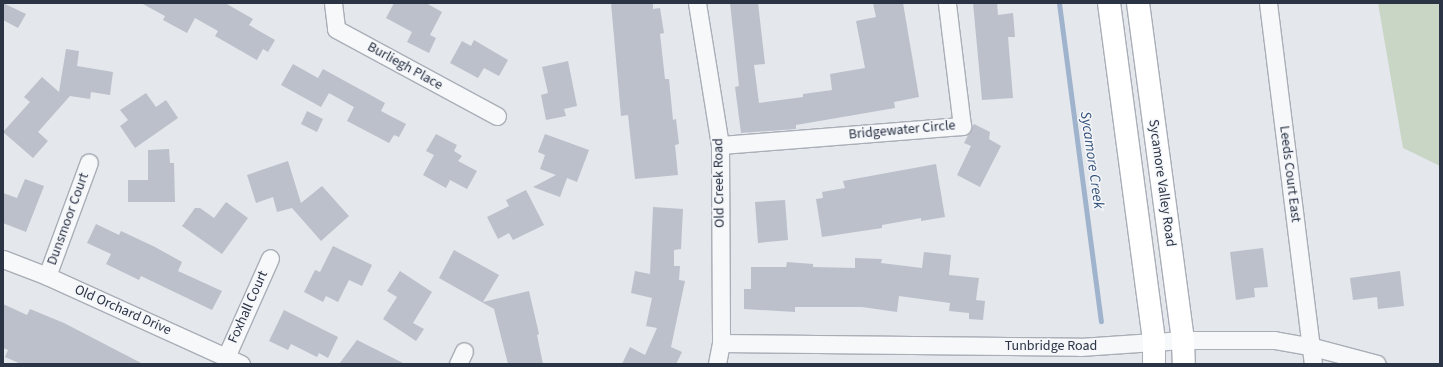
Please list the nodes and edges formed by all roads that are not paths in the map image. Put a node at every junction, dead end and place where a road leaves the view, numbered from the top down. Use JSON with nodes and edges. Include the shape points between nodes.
{"nodes":[{"id":1,"x":333,"y":3,"type":"edge"},
{"id":2,"x":697,"y":3,"type":"edge"},
{"id":3,"x":947,"y":3,"type":"edge"},
{"id":4,"x":1109,"y":3,"type":"edge"},
{"id":5,"x":1138,"y":3,"type":"edge"},
{"id":6,"x":1268,"y":3,"type":"edge"},
{"id":7,"x":497,"y":116,"type":"dead end"},
{"id":8,"x":720,"y":145,"type":"junction"},
{"id":9,"x":89,"y":162,"type":"dead end"},
{"id":10,"x":270,"y":258,"type":"dead end"},
{"id":11,"x":3,"y":259,"type":"edge"},
{"id":12,"x":47,"y":276,"type":"junction"},
{"id":13,"x":1183,"y":340,"type":"junction"},
{"id":14,"x":1154,"y":342,"type":"junction"},
{"id":15,"x":721,"y":343,"type":"junction"},
{"id":16,"x":1309,"y":346,"type":"junction"},
{"id":17,"x":226,"y":357,"type":"junction"},
{"id":18,"x":241,"y":364,"type":"edge"},
{"id":19,"x":717,"y":364,"type":"edge"},
{"id":20,"x":1154,"y":364,"type":"edge"},
{"id":21,"x":1184,"y":364,"type":"edge"},
{"id":22,"x":1313,"y":364,"type":"edge"},
{"id":23,"x":1377,"y":364,"type":"edge"}],
"edges":[{"from":1,"to":7,"type":"street","name":"Burliegh Place","via":[[336,29]]},
{"from":2,"to":8,"type":"street","name":"Old Creek Road"},
{"from":3,"to":8,"type":"street","name":"Bridgewater Circle","via":[[962,126]]},
{"from":4,"to":14,"type":"main road","name":"Sycamore Valley Road"},
{"from":5,"to":13,"type":"main road","name":"Sycamore Valley Road"},
{"from":6,"to":16,"type":"street","name":"Leeds Court East"},
{"from":8,"to":15,"type":"street","name":"Old Creek Road"},
{"from":9,"to":12,"type":"street","name":"Dunsmoor Court"},
{"from":10,"to":17,"type":"street","name":"Foxhall Court"},
{"from":11,"to":12,"type":"street","name":"Old Orchard Drive"},
{"from":12,"to":17,"type":"street","name":"Old Orchard Drive"},
{"from":13,"to":14,"type":"street","name":"Tunbridge Road"},
{"from":13,"to":16,"type":"street","name":"Tunbridge Road","via":[[1274,340]]},
{"from":13,"to":21,"type":"main road","name":"Sycamore Valley Road"},
{"from":14,"to":15,"type":"street","name":"Tunbridge Road","via":[[1080,347]]},
{"from":14,"to":20,"type":"main road","name":"Sycamore Valley Road"},
{"from":15,"to":19,"type":"street","name":"Old Creek Road"},
{"from":16,"to":22,"type":"street","name":"Leeds Court East"},
{"from":16,"to":23,"type":"street","name":"Tunbridge Road"},
{"from":17,"to":18,"type":"street","name":"Old Orchard Drive"}]}
